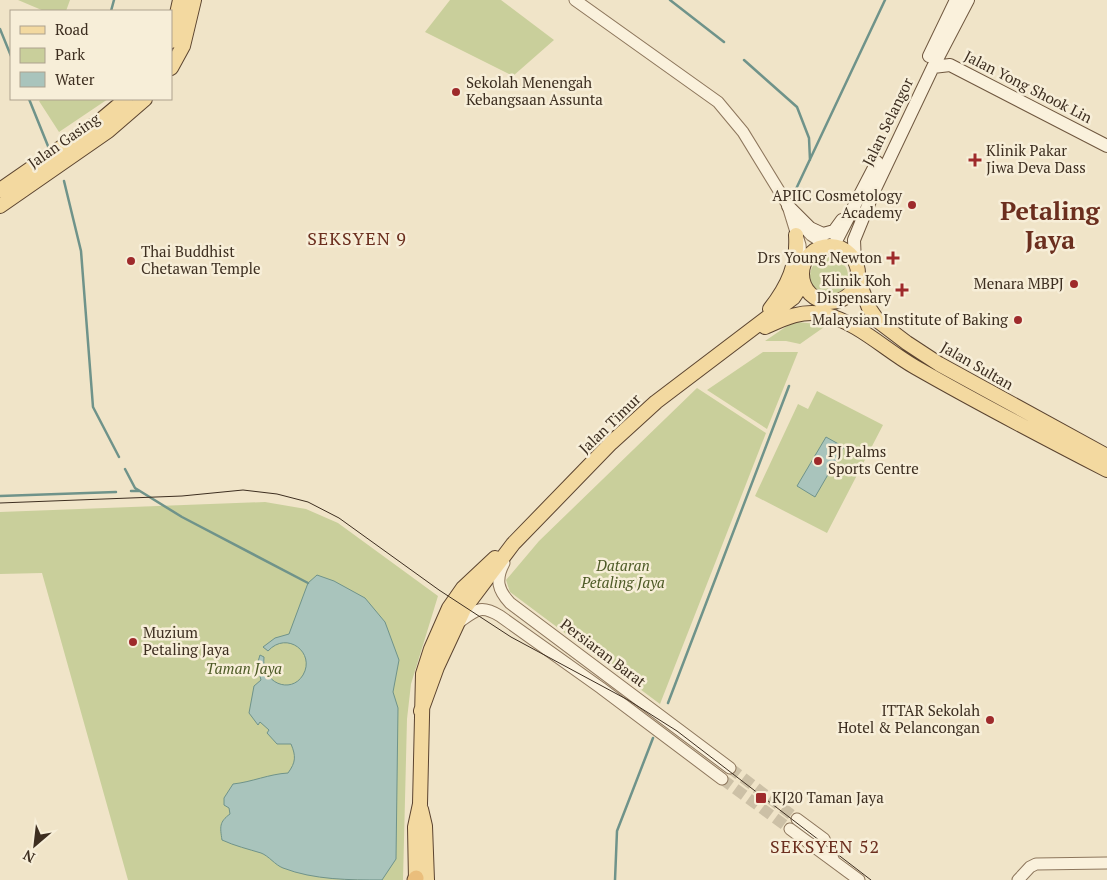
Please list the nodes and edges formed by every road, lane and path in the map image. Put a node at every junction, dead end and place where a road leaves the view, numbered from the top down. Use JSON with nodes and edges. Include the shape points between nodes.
{"nodes":[{"id":1,"x":180,"y":0,"type":"edge"},
{"id":2,"x":194,"y":0,"type":"edge"},
{"id":3,"x":575,"y":0,"type":"edge"},
{"id":4,"x":956,"y":0,"type":"edge"},
{"id":5,"x":968,"y":0,"type":"edge"},
{"id":6,"x":172,"y":36,"type":"edge"},
{"id":7,"x":172,"y":66,"type":"edge"},
{"id":8,"x":933,"y":67,"type":"junction"},
{"id":9,"x":125,"y":100,"type":"edge"},
{"id":10,"x":144,"y":100,"type":"edge"},
{"id":11,"x":1107,"y":146,"type":"edge"},
{"id":12,"x":0,"y":190,"type":"edge"},
{"id":13,"x":858,"y":201,"type":"junction"},
{"id":14,"x":0,"y":206,"type":"edge"},
{"id":15,"x":788,"y":206,"type":"junction"},
{"id":16,"x":796,"y":235,"type":"junction"},
{"id":17,"x":830,"y":247,"type":"junction"},
{"id":18,"x":856,"y":270,"type":"junction"},
{"id":19,"x":802,"y":272,"type":"junction"},
{"id":20,"x":861,"y":331,"type":"joint"},
{"id":21,"x":740,"y":339,"type":"junction"},
{"id":22,"x":1107,"y":456,"type":"edge"},
{"id":23,"x":1107,"y":470,"type":"edge"},
{"id":24,"x":514,"y":544,"type":"junction"},
{"id":25,"x":456,"y":624,"type":"junction"},
{"id":26,"x":421,"y":711,"type":"junction"},
{"id":27,"x":730,"y":768,"type":"tunnel mouth"},
{"id":28,"x":722,"y":779,"type":"tunnel mouth"},
{"id":29,"x":797,"y":819,"type":"tunnel mouth"},
{"id":30,"x":790,"y":828,"type":"tunnel mouth"},
{"id":31,"x":1107,"y":856,"type":"edge"},
{"id":32,"x":834,"y":861,"type":"junction"},
{"id":33,"x":1107,"y":863,"type":"edge"},
{"id":34,"x":1030,"y":867,"type":"junction"},
{"id":35,"x":418,"y":879,"type":"edge"},
{"id":36,"x":859,"y":880,"type":"edge"},
{"id":37,"x":1018,"y":880,"type":"edge"}],
"edges":[{"from":1,"to":6,"type":"main road"},
{"from":2,"to":7,"type":"main road","via":[[183,46]]},
{"from":3,"to":15,"type":"street","via":[[718,102],[743,132]]},
{"from":4,"to":13,"type":"main road","name":"Jalan Selangor"},
{"from":5,"to":8,"type":"main road","name":"Jalan Selangor"},
{"from":8,"to":11,"type":"main road","name":"Jalan Yong Shook Lin","via":[[950,65]]},
{"from":8,"to":18,"type":"main road","name":"Jalan Selangor","via":[[857,231],[854,240]]},
{"from":9,"to":12,"type":"main road","name":"Jalan Gasing"},
{"from":10,"to":14,"type":"main road","name":"Jalan Gasing","via":[[108,131]]},
{"from":13,"to":15,"type":"main road","via":[[829,234],[810,228]]},
{"from":13,"to":17,"type":"main road","name":"Jalan Selangor"},
{"from":15,"to":16,"type":"street"},
{"from":15,"to":17,"type":"street","via":[[811,236]]},
{"from":16,"to":19,"type":"street"},
{"from":16,"to":21,"type":"main road","via":[[794,265],[783,292]]},
{"from":17,"to":18,"type":"main road","via":[[845,251]]},
{"from":17,"to":19,"type":"main road","via":[[811,254]]},
{"from":18,"to":19,"type":"main road","via":[[848,295],[829,302],[810,294]]},
{"from":18,"to":22,"type":"main road","name":"Jalan Sultan","via":[[869,308],[878,321],[906,343]]},
{"from":19,"to":21,"type":"main road","name":"Jalan Timur","via":[[799,289],[792,298]]},
{"from":20,"to":21,"type":"main road","name":"Jalan Timur","via":[[837,318],[796,313]]},
{"from":20,"to":23,"type":"main road","name":"Jalan Sultan","via":[[918,368]]},
{"from":21,"to":24,"type":"main road","name":"Jalan Timur","via":[[635,420]]},
{"from":24,"to":25,"type":"main road","name":"Jalan Timur","via":[[473,595]]},
{"from":24,"to":26,"type":"main road","name":"Jalan Timur","via":[[481,570],[449,608],[425,666]]},
{"from":24,"to":27,"type":"street","name":"Persiaran Barat","via":[[497,581],[510,603]]},
{"from":25,"to":26,"type":"main road","name":"Jalan Timur"},
{"from":25,"to":28,"type":"street","name":"Persiaran Barat","via":[[474,611],[488,609],[594,682]]},
{"from":26,"to":35,"type":"main road","name":"Jalan Timur","via":[[420,804],[414,827]]},
{"from":29,"to":32,"type":"street","via":[[824,839]]},
{"from":30,"to":32,"type":"street"},
{"from":31,"to":34,"type":"street","via":[[1047,857]]},
{"from":32,"to":36,"type":"street"},
{"from":33,"to":34,"type":"street","via":[[1036,864]]},
{"from":34,"to":37,"type":"street"}]}
